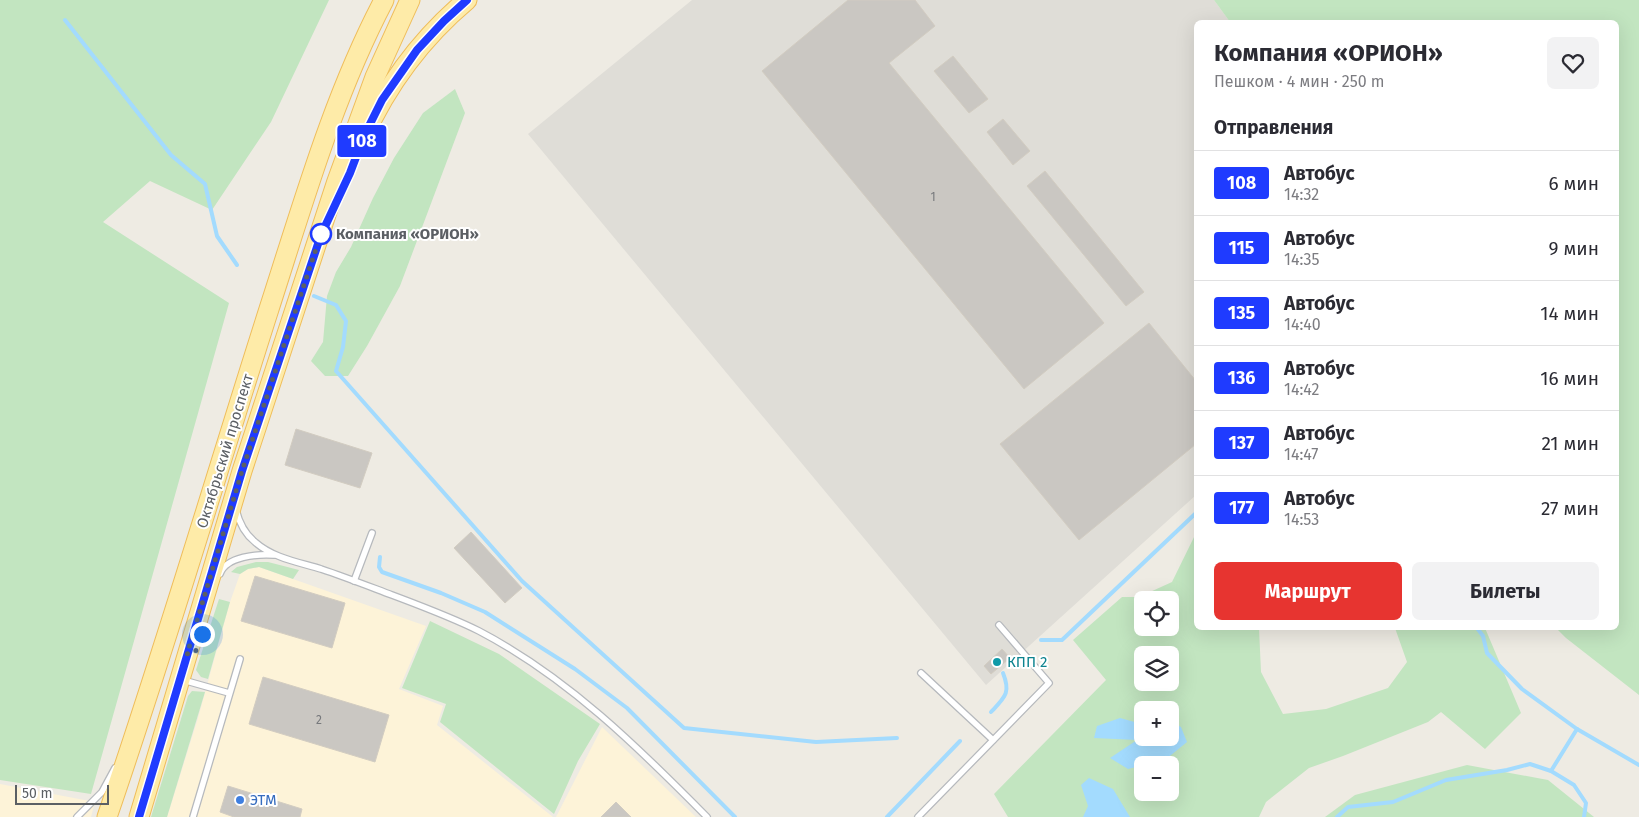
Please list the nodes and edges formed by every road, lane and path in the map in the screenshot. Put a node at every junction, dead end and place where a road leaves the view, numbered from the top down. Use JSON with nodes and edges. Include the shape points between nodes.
{"nodes":[{"id":1,"x":376,"y":0,"type":"edge"},
{"id":2,"x":384,"y":0,"type":"edge"},
{"id":3,"x":410,"y":0,"type":"edge"},
{"id":4,"x":467,"y":0,"type":"edge"},
{"id":5,"x":344,"y":85,"type":"junction"},
{"id":6,"x":321,"y":235,"type":"junction"},
{"id":7,"x":242,"y":471,"type":"junction"},
{"id":8,"x":372,"y":533,"type":"dead end"},
{"id":9,"x":276,"y":555,"type":"junction"},
{"id":10,"x":219,"y":578,"type":"dead end"},
{"id":11,"x":354,"y":581,"type":"junction"},
{"id":12,"x":999,"y":625,"type":"dead end"},
{"id":13,"x":240,"y":659,"type":"dead end"},
{"id":14,"x":921,"y":673,"type":"dead end"},
{"id":15,"x":180,"y":679,"type":"junction"},
{"id":16,"x":229,"y":693,"type":"junction"},
{"id":17,"x":140,"y":722,"type":"junction"},
{"id":18,"x":992,"y":740,"type":"junction"},
{"id":19,"x":139,"y":815,"type":"edge"},
{"id":20,"x":77,"y":817,"type":"edge"},
{"id":21,"x":107,"y":817,"type":"edge"},
{"id":22,"x":192,"y":817,"type":"edge"},
{"id":23,"x":707,"y":817,"type":"edge"},
{"id":24,"x":918,"y":817,"type":"edge"}],
"edges":[{"from":1,"to":5,"type":"main road","via":[[363,26]]},
{"from":2,"to":5,"type":"main road"},
{"from":3,"to":6,"type":"main road","via":[[374,77]]},
{"from":4,"to":6,"type":"main road","via":[[417,50],[382,100]]},
{"from":5,"to":17,"type":"main road","name":"Октябрьский проспект","via":[[313,172]]},
{"from":6,"to":7,"type":"main road","name":"Октябрьский проспект"},
{"from":7,"to":9,"type":"lane","via":[[238,518],[254,542]]},
{"from":7,"to":15,"type":"main road","name":"Октябрьский проспект","via":[[192,652]]},
{"from":8,"to":11,"type":"lane"},
{"from":9,"to":10,"type":"lane","via":[[247,556],[229,564]]},
{"from":9,"to":11,"type":"lane"},
{"from":11,"to":23,"type":"lane","via":[[477,631],[538,666],[614,726]]},
{"from":12,"to":18,"type":"lane","via":[[1050,683]]},
{"from":13,"to":16,"type":"lane"},
{"from":14,"to":18,"type":"lane"},
{"from":15,"to":16,"type":"lane"},
{"from":15,"to":19,"type":"main road","name":"Октябрьский проспект"},
{"from":16,"to":22,"type":"lane"},
{"from":17,"to":20,"type":"lane","via":[[102,792]]},
{"from":17,"to":21,"type":"main road","name":"Октябрьский проспект"},
{"from":18,"to":24,"type":"lane"}]}
